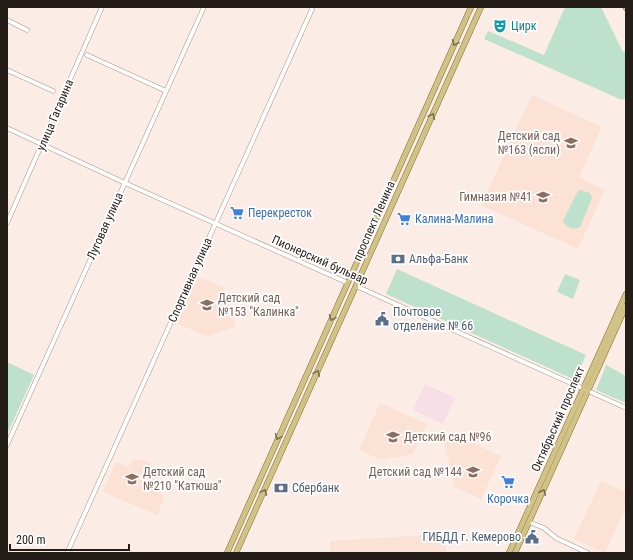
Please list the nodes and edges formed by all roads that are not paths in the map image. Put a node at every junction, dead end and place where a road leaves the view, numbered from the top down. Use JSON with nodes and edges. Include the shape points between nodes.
{"nodes":[{"id":1,"x":102,"y":7,"type":"edge"},
{"id":2,"x":204,"y":7,"type":"edge"},
{"id":3,"x":313,"y":7,"type":"edge"},
{"id":4,"x":471,"y":7,"type":"edge"},
{"id":5,"x":481,"y":7,"type":"edge"},
{"id":6,"x":7,"y":20,"type":"edge"},
{"id":7,"x":26,"y":30,"type":"dead end"},
{"id":8,"x":87,"y":55,"type":"dead end"},
{"id":9,"x":7,"y":70,"type":"edge"},
{"id":10,"x":53,"y":91,"type":"dead end"},
{"id":11,"x":166,"y":91,"type":"junction"},
{"id":12,"x":7,"y":128,"type":"edge"},
{"id":13,"x":41,"y":143,"type":"junction"},
{"id":14,"x":125,"y":183,"type":"junction"},
{"id":15,"x":7,"y":223,"type":"edge"},
{"id":16,"x":216,"y":224,"type":"junction"},
{"id":17,"x":348,"y":283,"type":"junction"},
{"id":18,"x":356,"y":286,"type":"junction"},
{"id":19,"x":626,"y":294,"type":"edge"},
{"id":20,"x":626,"y":306,"type":"edge"},
{"id":21,"x":586,"y":390,"type":"junction"},
{"id":22,"x":626,"y":408,"type":"edge"},
{"id":23,"x":7,"y":445,"type":"edge"},
{"id":24,"x":248,"y":504,"type":"junction"},
{"id":25,"x":257,"y":507,"type":"junction"},
{"id":26,"x":529,"y":522,"type":"junction"},
{"id":27,"x":67,"y":553,"type":"edge"},
{"id":28,"x":227,"y":553,"type":"edge"},
{"id":29,"x":236,"y":553,"type":"edge"},
{"id":30,"x":509,"y":553,"type":"edge"},
{"id":31,"x":515,"y":553,"type":"edge"},
{"id":32,"x":588,"y":553,"type":"edge"}],
"edges":[{"from":1,"to":13,"type":"street","name":"улица Гагарина"},
{"from":2,"to":11,"type":"street","name":"Луговая улица"},
{"from":3,"to":16,"type":"street","name":"Спортивная улица"},
{"from":4,"to":17,"type":"main road","name":"проспект Ленина","one_way":true},
{"from":18,"to":5,"type":"main road","name":"проспект Ленина","one_way":true},
{"from":6,"to":7,"type":"street"},
{"from":8,"to":11,"type":"street"},
{"from":9,"to":10,"type":"street"},
{"from":11,"to":14,"type":"street","name":"Луговая улица"},
{"from":12,"to":13,"type":"street","name":"Пионерский бульвар"},
{"from":13,"to":14,"type":"street","name":"Пионерский бульвар"},
{"from":13,"to":15,"type":"street","name":"улица Гагарина"},
{"from":14,"to":16,"type":"street","name":"Пионерский бульвар"},
{"from":14,"to":23,"type":"street","name":"Луговая улица"},
{"from":16,"to":17,"type":"street","name":"Пионерский бульвар"},
{"from":16,"to":27,"type":"street","name":"Спортивная улица"},
{"from":17,"to":18,"type":"main road","name":"Пионерский бульвар"},
{"from":17,"to":24,"type":"main road","name":"проспект Ленина","one_way":true},
{"from":18,"to":21,"type":"street","name":"Пионерский бульвар"},
{"from":25,"to":18,"type":"main road","name":"проспект Ленина","one_way":true},
{"from":19,"to":21,"type":"main road","name":"Октябрьский проспект"},
{"from":20,"to":21,"type":"main road","name":"Октябрьский проспект"},
{"from":21,"to":22,"type":"street","name":"Пионерский бульвар"},
{"from":26,"to":21,"type":"main road","name":"Октябрьский проспект","one_way":true},
{"from":21,"to":30,"type":"main road","name":"Октябрьский проспект"},
{"from":24,"to":25,"type":"main road"},
{"from":24,"to":28,"type":"main road","name":"проспект Ленина"},
{"from":25,"to":29,"type":"main road","name":"проспект Ленина"},
{"from":26,"to":31,"type":"main road","name":"Октябрьский проспект"},
{"from":26,"to":32,"type":"street"}]}
